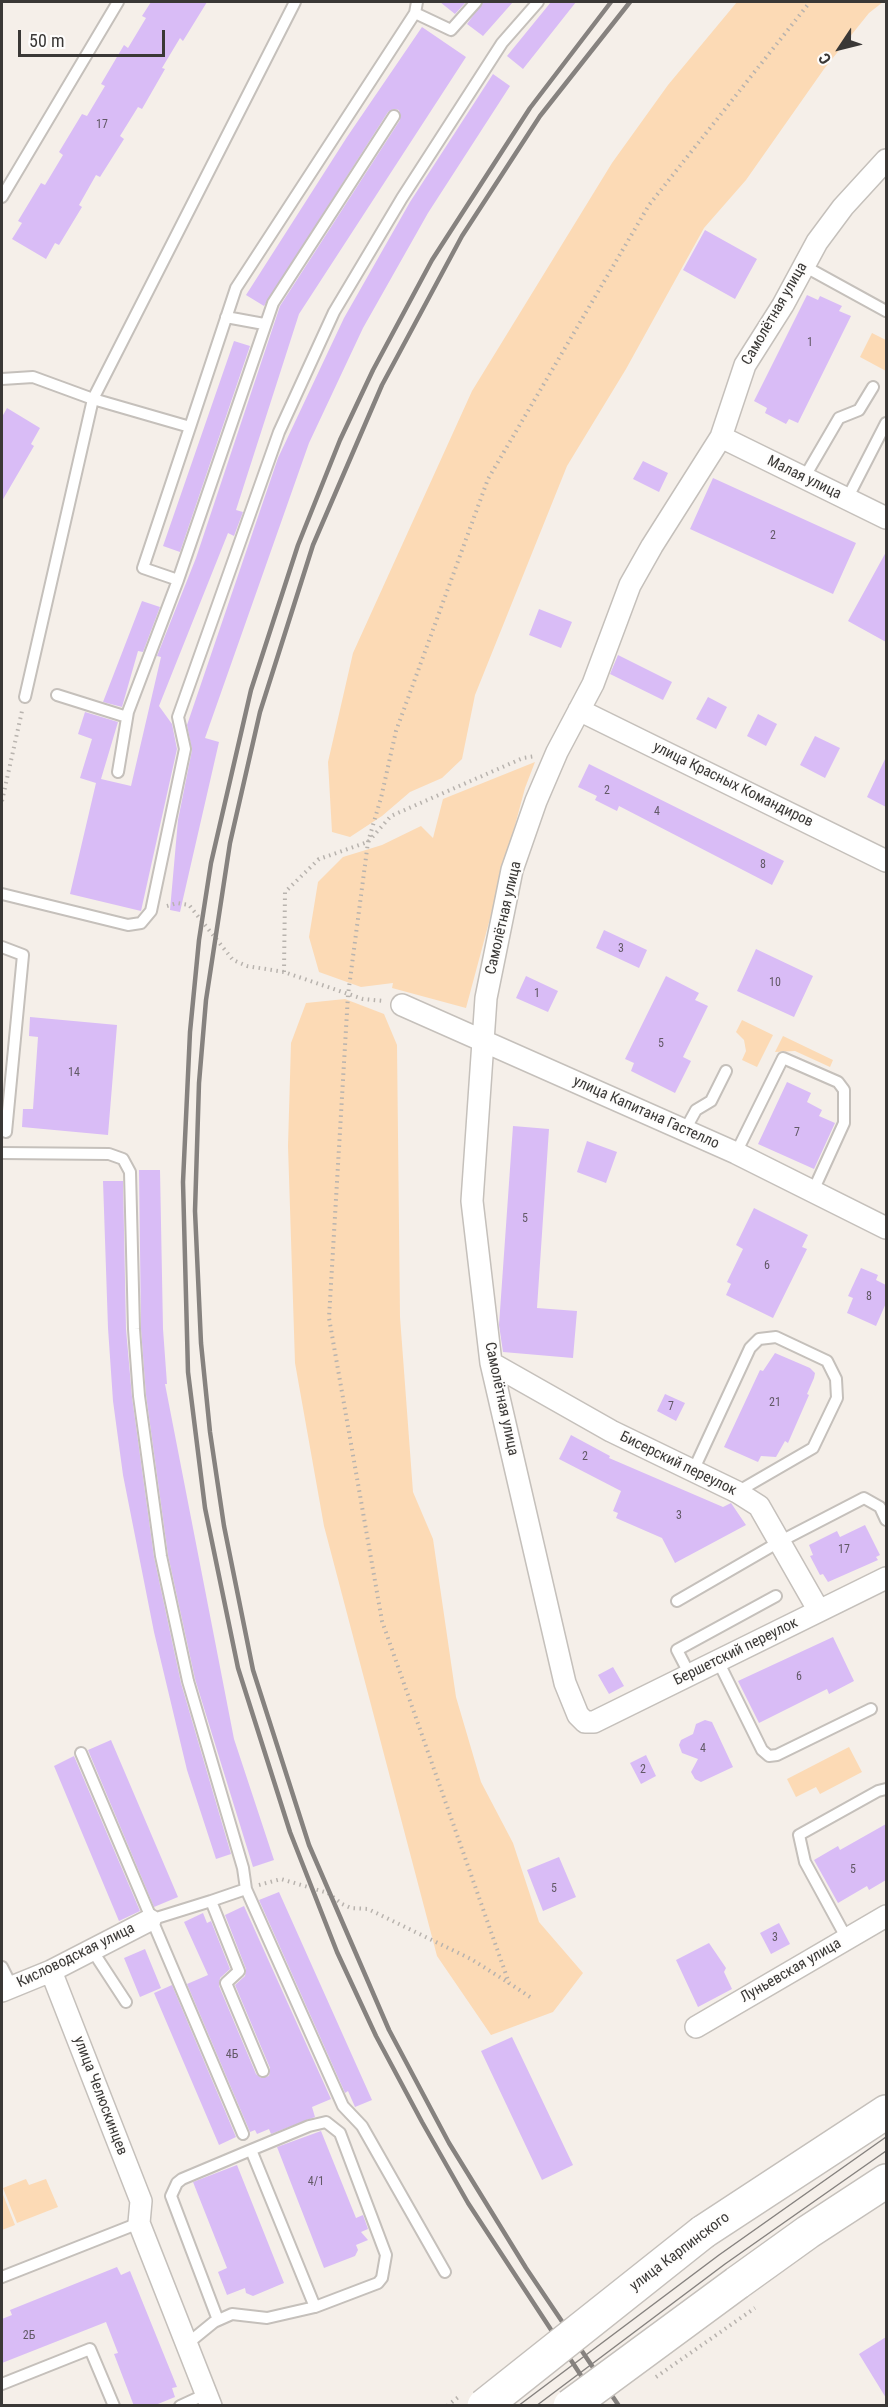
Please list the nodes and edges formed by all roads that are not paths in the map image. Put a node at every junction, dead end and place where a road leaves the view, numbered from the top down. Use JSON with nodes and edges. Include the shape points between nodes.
{"nodes":[{"id":1,"x":118,"y":2,"type":"edge"},
{"id":2,"x":295,"y":2,"type":"edge"},
{"id":3,"x":476,"y":2,"type":"edge"},
{"id":4,"x":538,"y":2,"type":"edge"},
{"id":5,"x":416,"y":7,"type":"edge"},
{"id":6,"x":394,"y":116,"type":"dead end"},
{"id":7,"x":886,"y":160,"type":"edge"},
{"id":8,"x":2,"y":197,"type":"edge"},
{"id":9,"x":804,"y":266,"type":"junction"},
{"id":10,"x":886,"y":311,"type":"edge"},
{"id":11,"x":226,"y":317,"type":"junction"},
{"id":12,"x":264,"y":324,"type":"junction"},
{"id":13,"x":2,"y":379,"type":"edge"},
{"id":14,"x":873,"y":387,"type":"dead end"},
{"id":15,"x":93,"y":399,"type":"junction"},
{"id":16,"x":886,"y":423,"type":"edge"},
{"id":17,"x":190,"y":427,"type":"junction"},
{"id":18,"x":722,"y":437,"type":"junction"},
{"id":19,"x":804,"y":478,"type":"junction"},
{"id":20,"x":847,"y":499,"type":"junction"},
{"id":21,"x":886,"y":518,"type":"edge"},
{"id":22,"x":178,"y":580,"type":"junction"},
{"id":23,"x":57,"y":695,"type":"dead end"},
{"id":24,"x":25,"y":697,"type":"road end"},
{"id":25,"x":579,"y":710,"type":"junction"},
{"id":26,"x":127,"y":717,"type":"junction"},
{"id":27,"x":118,"y":772,"type":"dead end"},
{"id":28,"x":886,"y":861,"type":"edge"},
{"id":29,"x":2,"y":894,"type":"edge"},
{"id":30,"x":2,"y":946,"type":"edge"},
{"id":31,"x":402,"y":1005,"type":"road end"},
{"id":32,"x":484,"y":1039,"type":"junction"},
{"id":33,"x":726,"y":1071,"type":"dead end"},
{"id":34,"x":685,"y":1130,"type":"junction"},
{"id":35,"x":6,"y":1132,"type":"dead end"},
{"id":36,"x":2,"y":1153,"type":"edge"},
{"id":37,"x":736,"y":1153,"type":"junction"},
{"id":38,"x":813,"y":1191,"type":"junction"},
{"id":39,"x":886,"y":1228,"type":"edge"},
{"id":40,"x":491,"y":1363,"type":"junction"},
{"id":41,"x":693,"y":1471,"type":"junction"},
{"id":42,"x":737,"y":1492,"type":"junction"},
{"id":43,"x":886,"y":1520,"type":"edge"},
{"id":44,"x":780,"y":1542,"type":"junction"},
{"id":45,"x":886,"y":1578,"type":"edge"},
{"id":46,"x":776,"y":1596,"type":"dead end"},
{"id":47,"x":676,"y":1601,"type":"dead end"},
{"id":48,"x":819,"y":1611,"type":"junction"},
{"id":49,"x":718,"y":1661,"type":"junction"},
{"id":50,"x":690,"y":1675,"type":"junction"},
{"id":51,"x":871,"y":1709,"type":"dead end"},
{"id":52,"x":585,"y":1722,"type":"joint"},
{"id":53,"x":81,"y":1754,"type":"dead end"},
{"id":54,"x":886,"y":1789,"type":"edge"},
{"id":55,"x":246,"y":1889,"type":"junction"},
{"id":56,"x":211,"y":1901,"type":"junction"},
{"id":57,"x":886,"y":1916,"type":"edge"},
{"id":58,"x":150,"y":1920,"type":"junction"},
{"id":59,"x":847,"y":1939,"type":"junction"},
{"id":60,"x":92,"y":1950,"type":"junction"},
{"id":61,"x":2,"y":1967,"type":"edge"},
{"id":62,"x":51,"y":1971,"type":"junction"},
{"id":63,"x":7,"y":1989,"type":"edge"},
{"id":64,"x":126,"y":2002,"type":"dead end"},
{"id":65,"x":696,"y":2027,"type":"dead end"},
{"id":66,"x":263,"y":2071,"type":"dead end"},
{"id":67,"x":886,"y":2112,"type":"edge"},
{"id":68,"x":243,"y":2134,"type":"dead end"},
{"id":69,"x":251,"y":2150,"type":"junction"},
{"id":70,"x":886,"y":2181,"type":"edge"},
{"id":71,"x":139,"y":2223,"type":"junction"},
{"id":72,"x":445,"y":2272,"type":"dead end"},
{"id":73,"x":2,"y":2277,"type":"edge"},
{"id":74,"x":315,"y":2307,"type":"junction"},
{"id":75,"x":218,"y":2320,"type":"junction"},
{"id":76,"x":187,"y":2343,"type":"junction"},
{"id":77,"x":2,"y":2384,"type":"edge"},
{"id":78,"x":208,"y":2400,"type":"edge"},
{"id":79,"x":114,"y":2406,"type":"edge"},
{"id":80,"x":180,"y":2406,"type":"edge"},
{"id":81,"x":484,"y":2406,"type":"edge"},
{"id":82,"x":570,"y":2406,"type":"edge"}],
"edges":[{"from":1,"to":8,"type":"lane"},
{"from":2,"to":15,"type":"lane"},
{"from":3,"to":5,"type":"lane","via":[[451,30]]},
{"from":4,"to":29,"type":"lane","via":[[502,43],[402,198],[334,312],[279,432],[178,717],[185,749],[151,911],[141,923],[128,925]]},
{"from":5,"to":11,"type":"lane","via":[[236,288]]},
{"from":6,"to":12,"type":"lane","via":[[273,303]]},
{"from":7,"to":9,"type":"street","name":"Самолётная улица","via":[[843,207]]},
{"from":9,"to":10,"type":"lane"},
{"from":9,"to":18,"type":"street","name":"Самолётная улица","via":[[745,365]]},
{"from":11,"to":12,"type":"lane"},
{"from":11,"to":17,"type":"lane"},
{"from":12,"to":22,"type":"lane","via":[[256,360]]},
{"from":13,"to":15,"type":"lane","via":[[33,377]]},
{"from":14,"to":19,"type":"lane","via":[[859,410],[839,418]]},
{"from":15,"to":17,"type":"lane"},
{"from":15,"to":24,"type":"lane"},
{"from":16,"to":20,"type":"lane"},
{"from":17,"to":22,"type":"lane","via":[[143,567]]},
{"from":18,"to":19,"type":"street","name":"Малая улица"},
{"from":18,"to":25,"type":"street","name":"Самолётная улица","via":[[630,585],[593,684]]},
{"from":19,"to":20,"type":"street","name":"Малая улица"},
{"from":20,"to":21,"type":"street","name":"Малая улица"},
{"from":22,"to":26,"type":"lane"},
{"from":23,"to":26,"type":"lane"},
{"from":25,"to":28,"type":"street","name":"улица Красных Командиров"},
{"from":25,"to":32,"type":"street","name":"Самолётная улица","via":[[557,752],[512,870],[486,998]]},
{"from":26,"to":27,"type":"lane"},
{"from":30,"to":35,"type":"lane","via":[[23,955]]},
{"from":31,"to":32,"type":"street","name":"улица Капитана Гастелло"},
{"from":32,"to":34,"type":"street","name":"улица Капитана Гастелло"},
{"from":32,"to":40,"type":"street","name":"Самолётная улица","via":[[472,1201]]},
{"from":33,"to":34,"type":"lane","via":[[711,1101],[696,1110]]},
{"from":34,"to":37,"type":"street","name":"улица Капитана Гастелло"},
{"from":36,"to":55,"type":"lane","via":[[109,1154],[123,1159],[130,1172],[139,1396],[161,1556],[188,1681]]},
{"from":37,"to":38,"type":"street","name":"улица Капитана Гастелло"},
{"from":37,"to":38,"type":"lane","via":[[783,1058],[838,1082],[844,1090],[844,1123]]},
{"from":38,"to":39,"type":"street","name":"улица Капитана Гастелло"},
{"from":40,"to":41,"type":"street","name":"Бисерский переулок","via":[[611,1431]]},
{"from":40,"to":52,"type":"street","name":"Самолётная улица","via":[[565,1683]]},
{"from":41,"to":42,"type":"street","name":"Бисерский переулок"},
{"from":41,"to":42,"type":"lane","via":[[750,1348],[759,1339],[776,1337],[827,1362],[836,1379],[837,1398],[813,1449]]},
{"from":42,"to":44,"type":"street","name":"Бисерский переулок","via":[[759,1506]]},
{"from":43,"to":44,"type":"lane","via":[[880,1508],[864,1498]]},
{"from":44,"to":47,"type":"lane"},
{"from":44,"to":48,"type":"street","name":"Бисерский переулок"},
{"from":45,"to":48,"type":"street","name":"Бершетский переулок"},
{"from":46,"to":50,"type":"lane","via":[[677,1650]]},
{"from":48,"to":49,"type":"street","name":"Бершетский переулок"},
{"from":49,"to":50,"type":"street","name":"Бершетский переулок"},
{"from":49,"to":51,"type":"lane","via":[[762,1750],[769,1756]]},
{"from":50,"to":52,"type":"street","name":"Бершетский переулок","via":[[594,1722]]},
{"from":53,"to":58,"type":"lane"},
{"from":54,"to":59,"type":"lane","via":[[799,1835],[805,1862]]},
{"from":55,"to":56,"type":"lane"},
{"from":55,"to":72,"type":"lane","via":[[343,2106],[362,2126]]},
{"from":56,"to":58,"type":"lane"},
{"from":56,"to":66,"type":"lane","via":[[239,1971],[226,1983]]},
{"from":57,"to":59,"type":"street","name":"Луньевская улица"},
{"from":58,"to":60,"type":"street","name":"Кисловодская улица"},
{"from":58,"to":68,"type":"lane"},
{"from":59,"to":65,"type":"street","name":"Луньевская улица"},
{"from":60,"to":62,"type":"street","name":"Кисловодская улица"},
{"from":60,"to":64,"type":"lane"},
{"from":61,"to":63,"type":"lane"},
{"from":62,"to":63,"type":"street","name":"Кисловодская улица"},
{"from":62,"to":71,"type":"street","name":"улица Челюскинцев","via":[[141,2201]]},
{"from":67,"to":81,"type":"main road","name":"улица Карпинского","bridge":true,"via":[[703,2232]]},
{"from":69,"to":74,"type":"lane"},
{"from":69,"to":74,"type":"lane","via":[[320,2122],[331,2124],[340,2133],[386,2262],[378,2283]]},
{"from":69,"to":75,"type":"lane","via":[[182,2179],[171,2196]]},
{"from":70,"to":82,"type":"main road","bridge":true,"via":[[808,2232],[746,2295]]},
{"from":71,"to":73,"type":"lane"},
{"from":71,"to":76,"type":"street","name":"улица Челюскинцев"},
{"from":74,"to":75,"type":"lane","via":[[267,2318],[232,2314]]},
{"from":75,"to":76,"type":"lane"},
{"from":76,"to":78,"type":"street","name":"улица Челюскинцев"},
{"from":77,"to":79,"type":"lane","via":[[90,2349]]},
{"from":78,"to":80,"type":"lane"}]}
